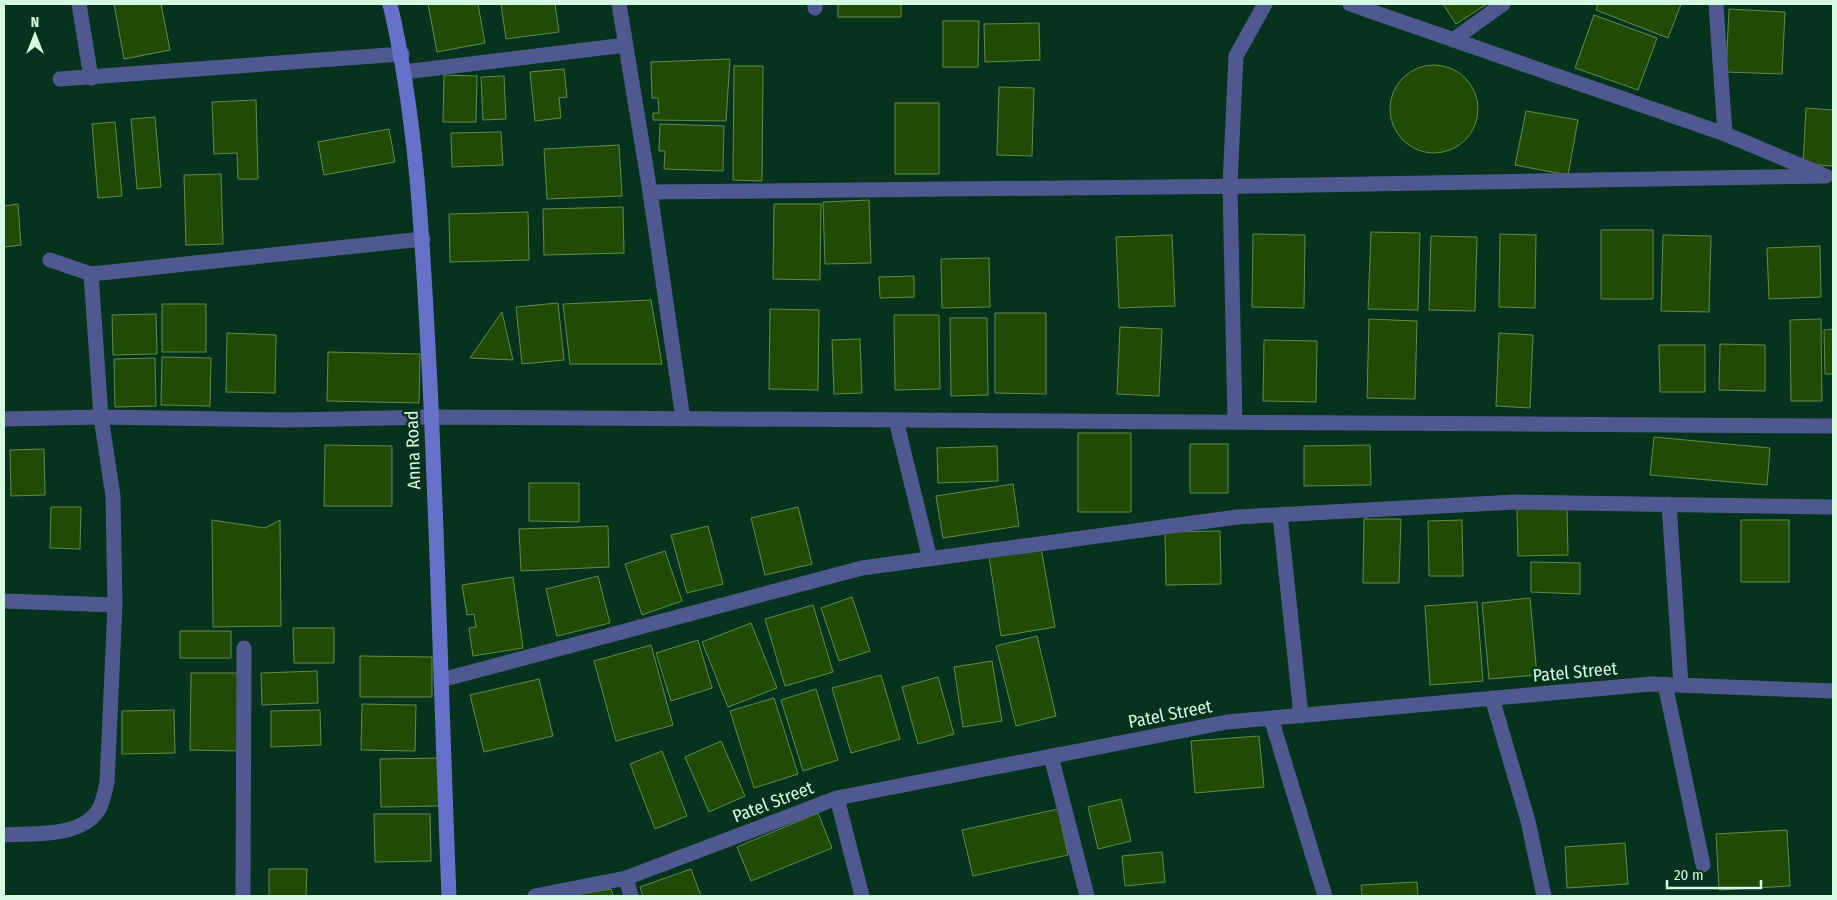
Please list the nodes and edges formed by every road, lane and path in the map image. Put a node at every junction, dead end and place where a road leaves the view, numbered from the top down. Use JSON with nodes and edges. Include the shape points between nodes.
{"nodes":[{"id":1,"x":79,"y":4,"type":"edge"},
{"id":2,"x":390,"y":4,"type":"edge"},
{"id":3,"x":619,"y":4,"type":"edge"},
{"id":4,"x":1265,"y":4,"type":"edge"},
{"id":5,"x":1350,"y":4,"type":"edge"},
{"id":6,"x":1503,"y":4,"type":"edge"},
{"id":7,"x":1716,"y":4,"type":"edge"},
{"id":8,"x":1453,"y":40,"type":"junction"},
{"id":9,"x":626,"y":46,"type":"junction"},
{"id":10,"x":402,"y":54,"type":"junction"},
{"id":11,"x":404,"y":72,"type":"junction"},
{"id":12,"x":91,"y":78,"type":"junction"},
{"id":13,"x":60,"y":79,"type":"dead end"},
{"id":14,"x":1725,"y":134,"type":"junction"},
{"id":15,"x":1830,"y":177,"type":"edge"},
{"id":16,"x":1230,"y":185,"type":"junction"},
{"id":17,"x":650,"y":192,"type":"junction"},
{"id":18,"x":422,"y":239,"type":"junction"},
{"id":19,"x":50,"y":260,"type":"dead end"},
{"id":20,"x":91,"y":274,"type":"junction"},
{"id":21,"x":101,"y":417,"type":"junction"},
{"id":22,"x":431,"y":417,"type":"junction"},
{"id":23,"x":683,"y":419,"type":"junction"},
{"id":24,"x":4,"y":420,"type":"edge"},
{"id":25,"x":896,"y":420,"type":"junction"},
{"id":26,"x":1235,"y":422,"type":"junction"},
{"id":27,"x":1833,"y":426,"type":"edge"},
{"id":28,"x":1669,"y":504,"type":"junction"},
{"id":29,"x":1833,"y":507,"type":"edge"},
{"id":30,"x":1280,"y":515,"type":"junction"},
{"id":31,"x":930,"y":559,"type":"junction"},
{"id":32,"x":4,"y":601,"type":"edge"},
{"id":33,"x":116,"y":605,"type":"junction"},
{"id":34,"x":244,"y":648,"type":"dead end"},
{"id":35,"x":441,"y":680,"type":"junction"},
{"id":36,"x":1665,"y":684,"type":"junction"},
{"id":37,"x":1681,"y":685,"type":"junction"},
{"id":38,"x":1833,"y":691,"type":"edge"},
{"id":39,"x":1492,"y":698,"type":"junction"},
{"id":40,"x":1301,"y":716,"type":"junction"},
{"id":41,"x":1270,"y":718,"type":"junction"},
{"id":42,"x":1051,"y":756,"type":"junction"},
{"id":43,"x":837,"y":798,"type":"junction"},
{"id":44,"x":4,"y":835,"type":"edge"},
{"id":45,"x":1703,"y":865,"type":"dead end"},
{"id":46,"x":626,"y":878,"type":"junction"},
{"id":47,"x":243,"y":896,"type":"edge"},
{"id":48,"x":449,"y":896,"type":"edge"},
{"id":49,"x":535,"y":896,"type":"edge"},
{"id":50,"x":631,"y":896,"type":"edge"},
{"id":51,"x":862,"y":896,"type":"edge"},
{"id":52,"x":1088,"y":896,"type":"edge"},
{"id":53,"x":1325,"y":896,"type":"edge"},
{"id":54,"x":1544,"y":896,"type":"edge"}],
"edges":[{"from":1,"to":12,"type":"street"},
{"from":2,"to":10,"type":"street","name":"Anna Road"},
{"from":3,"to":9,"type":"street"},
{"from":4,"to":16,"type":"street","via":[[1236,56]]},
{"from":5,"to":8,"type":"street"},
{"from":6,"to":8,"type":"street"},
{"from":7,"to":14,"type":"street"},
{"from":8,"to":14,"type":"street"},
{"from":9,"to":11,"type":"street"},
{"from":9,"to":17,"type":"street"},
{"from":10,"to":11,"type":"street","name":"Anna Road"},
{"from":10,"to":12,"type":"street"},
{"from":11,"to":18,"type":"street","name":"Anna Road"},
{"from":12,"to":13,"type":"street"},
{"from":14,"to":15,"type":"street"},
{"from":15,"to":16,"type":"street"},
{"from":16,"to":17,"type":"street"},
{"from":16,"to":26,"type":"street"},
{"from":17,"to":23,"type":"street"},
{"from":18,"to":20,"type":"street"},
{"from":18,"to":22,"type":"street","name":"Anna Road"},
{"from":19,"to":20,"type":"street"},
{"from":20,"to":21,"type":"street"},
{"from":21,"to":22,"type":"street","via":[[290,420]]},
{"from":21,"to":24,"type":"street"},
{"from":21,"to":33,"type":"street","via":[[113,496]]},
{"from":22,"to":23,"type":"street"},
{"from":22,"to":35,"type":"street","name":"Anna Road"},
{"from":23,"to":25,"type":"street"},
{"from":25,"to":26,"type":"street"},
{"from":25,"to":31,"type":"street"},
{"from":26,"to":27,"type":"street"},
{"from":28,"to":29,"type":"street"},
{"from":28,"to":30,"type":"street","via":[[1516,502]]},
{"from":28,"to":37,"type":"street"},
{"from":30,"to":31,"type":"street","via":[[1237,517]]},
{"from":30,"to":40,"type":"street"},
{"from":31,"to":35,"type":"street","via":[[862,568]]},
{"from":32,"to":33,"type":"street"},
{"from":33,"to":44,"type":"street","via":[[107,783],[99,809],[86,823],[68,831]]},
{"from":34,"to":47,"type":"street"},
{"from":35,"to":48,"type":"street","name":"Anna Road"},
{"from":36,"to":37,"type":"street","name":"Patel Street"},
{"from":36,"to":39,"type":"street","name":"Patel Street"},
{"from":36,"to":45,"type":"street"},
{"from":37,"to":38,"type":"street","name":"Patel Street"},
{"from":39,"to":40,"type":"street","name":"Patel Street"},
{"from":39,"to":54,"type":"street","via":[[1528,821]]},
{"from":40,"to":41,"type":"street","name":"Patel Street"},
{"from":41,"to":42,"type":"street","name":"Patel Street","via":[[1226,722]]},
{"from":41,"to":53,"type":"street"},
{"from":42,"to":43,"type":"street","name":"Patel Street"},
{"from":42,"to":52,"type":"street"},
{"from":43,"to":46,"type":"street","name":"Patel Street"},
{"from":43,"to":51,"type":"street"},
{"from":46,"to":49,"type":"street","name":"Patel Street"},
{"from":46,"to":50,"type":"street"}]}
